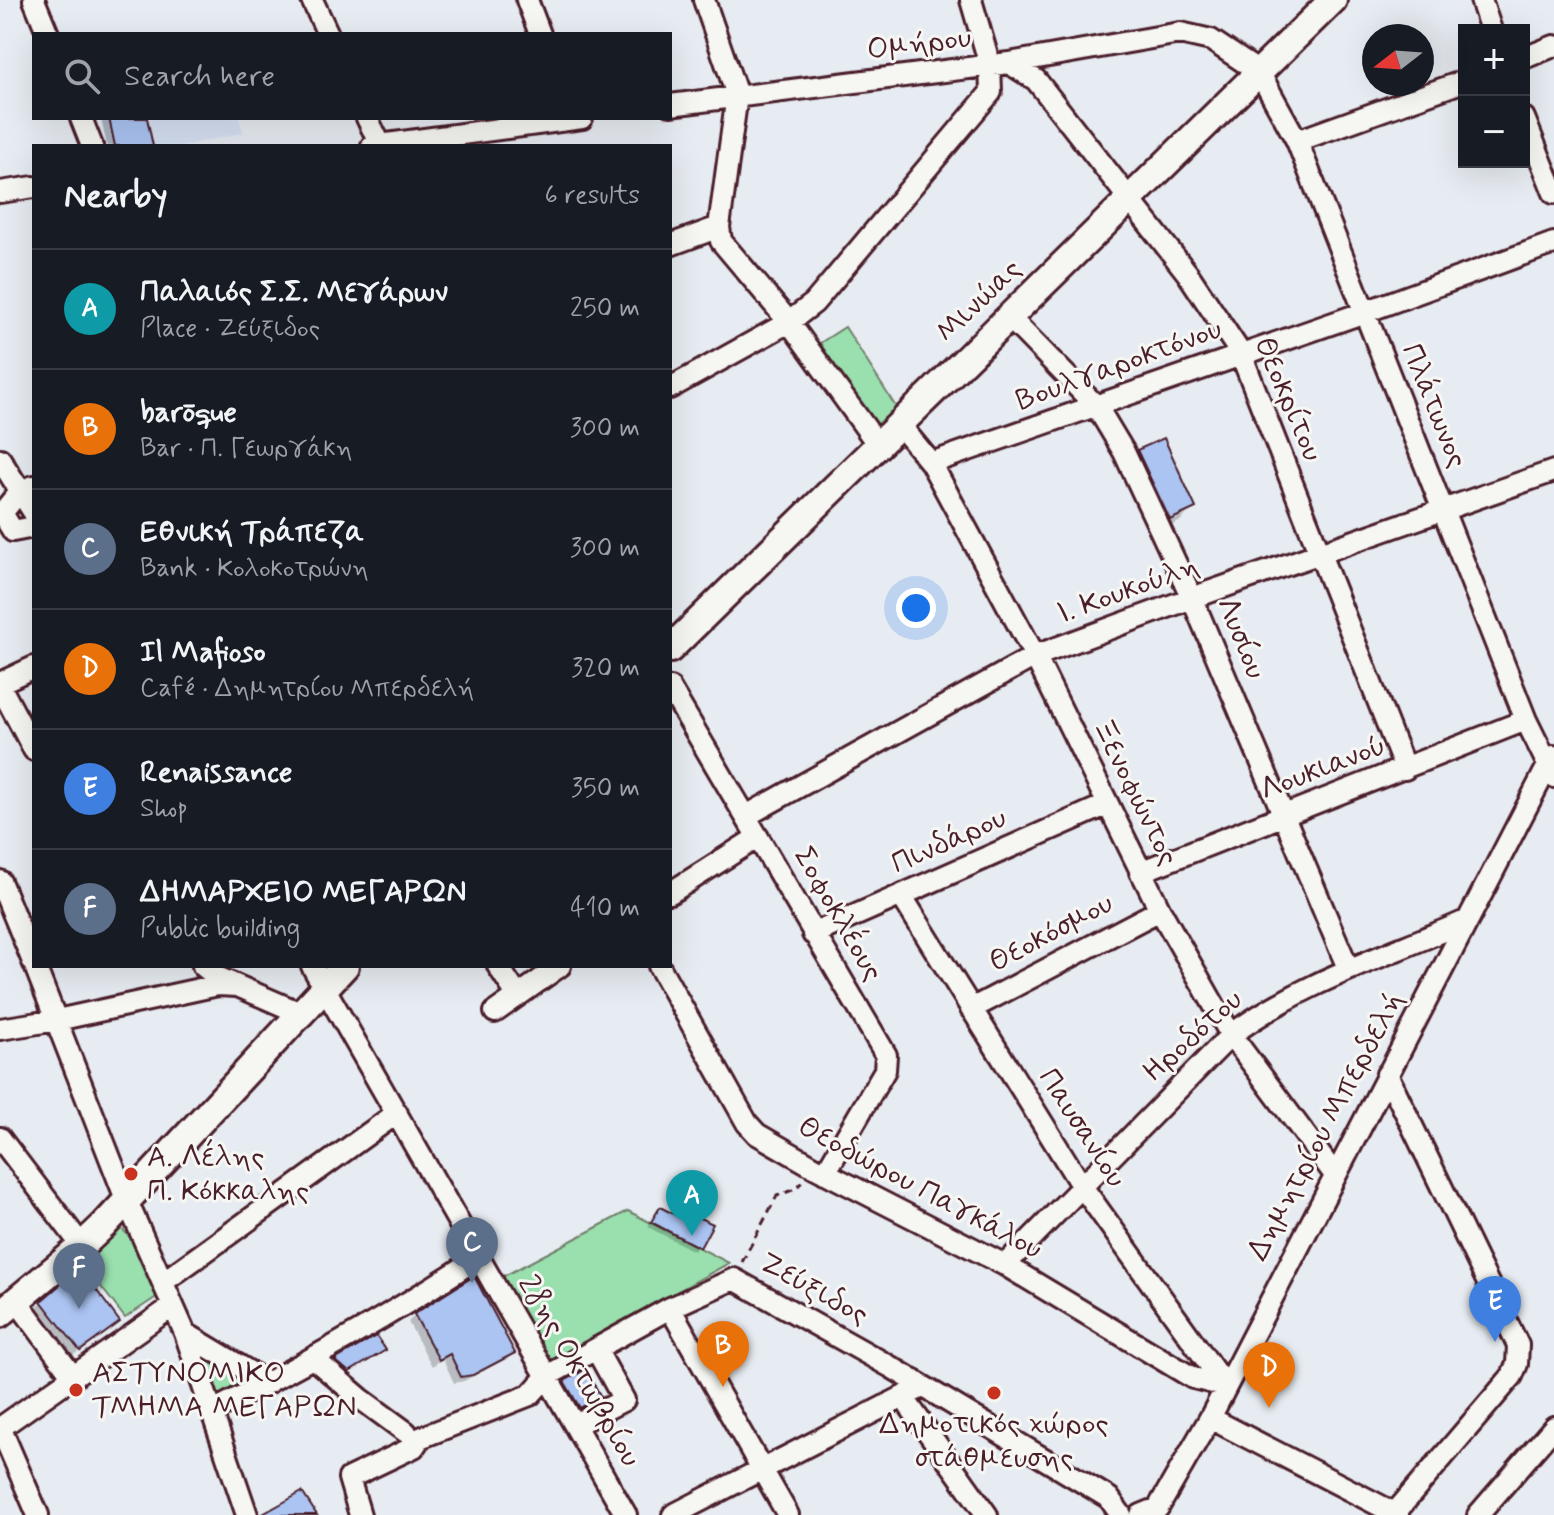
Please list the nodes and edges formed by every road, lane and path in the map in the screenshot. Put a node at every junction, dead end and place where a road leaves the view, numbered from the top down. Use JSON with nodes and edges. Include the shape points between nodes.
{"nodes":[{"id":1,"x":34,"y":0,"type":"edge"},
{"id":2,"x":312,"y":0,"type":"edge"},
{"id":3,"x":527,"y":0,"type":"edge"},
{"id":4,"x":704,"y":0,"type":"edge"},
{"id":5,"x":971,"y":0,"type":"edge"},
{"id":6,"x":1333,"y":0,"type":"edge"},
{"id":7,"x":1481,"y":0,"type":"edge"},
{"id":8,"x":1489,"y":24,"type":"edge"},
{"id":9,"x":47,"y":32,"type":"edge"},
{"id":10,"x":327,"y":32,"type":"edge"},
{"id":11,"x":539,"y":32,"type":"edge"},
{"id":12,"x":1554,"y":46,"type":"edge"},
{"id":13,"x":1530,"y":56,"type":"edge"},
{"id":14,"x":1000,"y":64,"type":"junction"},
{"id":15,"x":1259,"y":72,"type":"junction"},
{"id":16,"x":1458,"y":83,"type":"edge"},
{"id":17,"x":737,"y":95,"type":"junction"},
{"id":18,"x":672,"y":105,"type":"edge"},
{"id":19,"x":82,"y":120,"type":"edge"},
{"id":20,"x":368,"y":120,"type":"edge"},
{"id":21,"x":562,"y":120,"type":"edge"},
{"id":22,"x":1530,"y":133,"type":"edge"},
{"id":23,"x":1297,"y":141,"type":"junction"},
{"id":24,"x":91,"y":144,"type":"edge"},
{"id":25,"x":379,"y":144,"type":"edge"},
{"id":26,"x":394,"y":144,"type":"edge"},
{"id":27,"x":32,"y":187,"type":"edge"},
{"id":28,"x":0,"y":192,"type":"edge"},
{"id":29,"x":1554,"y":193,"type":"edge"},
{"id":30,"x":1129,"y":199,"type":"junction"},
{"id":31,"x":719,"y":227,"type":"junction"},
{"id":32,"x":1554,"y":243,"type":"edge"},
{"id":33,"x":672,"y":244,"type":"edge"},
{"id":34,"x":1365,"y":312,"type":"junction"},
{"id":35,"x":1009,"y":317,"type":"junction"},
{"id":36,"x":789,"y":322,"type":"junction"},
{"id":37,"x":1241,"y":354,"type":"junction"},
{"id":38,"x":672,"y":387,"type":"edge"},
{"id":39,"x":1097,"y":407,"type":"junction"},
{"id":40,"x":899,"y":424,"type":"junction"},
{"id":41,"x":878,"y":445,"type":"junction"},
{"id":42,"x":0,"y":459,"type":"edge"},
{"id":43,"x":931,"y":463,"type":"junction"},
{"id":44,"x":1554,"y":471,"type":"edge"},
{"id":45,"x":22,"y":493,"type":"edge"},
{"id":46,"x":1443,"y":510,"type":"junction"},
{"id":47,"x":32,"y":523,"type":"edge"},
{"id":48,"x":1319,"y":555,"type":"junction"},
{"id":49,"x":1192,"y":598,"type":"junction"},
{"id":50,"x":673,"y":639,"type":"edge"},
{"id":51,"x":1035,"y":656,"type":"junction"},
{"id":52,"x":32,"y":668,"type":"edge"},
{"id":53,"x":0,"y":685,"type":"edge"},
{"id":54,"x":672,"y":691,"type":"edge"},
{"id":55,"x":1526,"y":720,"type":"junction"},
{"id":56,"x":32,"y":746,"type":"edge"},
{"id":57,"x":1552,"y":765,"type":"edge"},
{"id":58,"x":1405,"y":769,"type":"junction"},
{"id":59,"x":1108,"y":804,"type":"junction"},
{"id":60,"x":746,"y":816,"type":"junction"},
{"id":61,"x":1283,"y":816,"type":"junction"},
{"id":62,"x":758,"y":837,"type":"junction"},
{"id":63,"x":1140,"y":872,"type":"junction"},
{"id":64,"x":0,"y":881,"type":"edge"},
{"id":65,"x":672,"y":892,"type":"edge"},
{"id":66,"x":901,"y":895,"type":"junction"},
{"id":67,"x":1160,"y":910,"type":"junction"},
{"id":68,"x":1468,"y":920,"type":"junction"},
{"id":69,"x":813,"y":934,"type":"junction"},
{"id":70,"x":32,"y":960,"type":"edge"},
{"id":71,"x":35,"y":968,"type":"edge"},
{"id":72,"x":206,"y":968,"type":"edge"},
{"id":73,"x":340,"y":968,"type":"edge"},
{"id":74,"x":499,"y":968,"type":"edge"},
{"id":75,"x":557,"y":968,"type":"edge"},
{"id":76,"x":660,"y":968,"type":"edge"},
{"id":77,"x":1348,"y":968,"type":"junction"},
{"id":78,"x":319,"y":976,"type":"edge"},
{"id":79,"x":237,"y":986,"type":"junction"},
{"id":80,"x":517,"y":995,"type":"junction"},
{"id":81,"x":971,"y":1009,"type":"junction"},
{"id":82,"x":495,"y":1012,"type":"dead end"},
{"id":83,"x":300,"y":1013,"type":"junction"},
{"id":84,"x":57,"y":1020,"type":"junction"},
{"id":85,"x":0,"y":1029,"type":"edge"},
{"id":86,"x":1231,"y":1035,"type":"junction"},
{"id":87,"x":1387,"y":1074,"type":"junction"},
{"id":88,"x":397,"y":1113,"type":"junction"},
{"id":89,"x":0,"y":1138,"type":"edge"},
{"id":90,"x":821,"y":1171,"type":"junction"},
{"id":91,"x":1335,"y":1175,"type":"junction"},
{"id":92,"x":1081,"y":1185,"type":"junction"},
{"id":93,"x":126,"y":1199,"type":"junction"},
{"id":94,"x":82,"y":1246,"type":"junction"},
{"id":95,"x":479,"y":1257,"type":"junction"},
{"id":96,"x":1005,"y":1265,"type":"junction"},
{"id":97,"x":734,"y":1279,"type":"junction"},
{"id":98,"x":163,"y":1282,"type":"junction"},
{"id":99,"x":173,"y":1306,"type":"junction"},
{"id":100,"x":9,"y":1308,"type":"edge"},
{"id":101,"x":670,"y":1308,"type":"junction"},
{"id":102,"x":185,"y":1333,"type":"junction"},
{"id":103,"x":596,"y":1349,"type":"junction"},
{"id":104,"x":314,"y":1359,"type":"junction"},
{"id":105,"x":547,"y":1376,"type":"junction"},
{"id":106,"x":74,"y":1378,"type":"junction"},
{"id":107,"x":268,"y":1383,"type":"junction"},
{"id":108,"x":1225,"y":1386,"type":"junction"},
{"id":109,"x":922,"y":1387,"type":"junction"},
{"id":110,"x":903,"y":1397,"type":"junction"},
{"id":111,"x":213,"y":1411,"type":"junction"},
{"id":112,"x":1210,"y":1418,"type":"junction"},
{"id":113,"x":575,"y":1425,"type":"junction"},
{"id":114,"x":1554,"y":1427,"type":"edge"},
{"id":115,"x":0,"y":1428,"type":"edge"},
{"id":116,"x":406,"y":1432,"type":"dead end"},
{"id":117,"x":762,"y":1469,"type":"junction"},
{"id":118,"x":1396,"y":1514,"type":"edge"},
{"id":119,"x":38,"y":1515,"type":"edge"},
{"id":120,"x":247,"y":1515,"type":"edge"},
{"id":121,"x":360,"y":1515,"type":"edge"},
{"id":122,"x":626,"y":1515,"type":"edge"},
{"id":123,"x":673,"y":1515,"type":"edge"},
{"id":124,"x":788,"y":1515,"type":"edge"},
{"id":125,"x":987,"y":1515,"type":"edge"},
{"id":126,"x":1121,"y":1515,"type":"edge"},
{"id":127,"x":1141,"y":1515,"type":"edge"},
{"id":128,"x":1478,"y":1515,"type":"edge"}],
"edges":[{"from":1,"to":9,"type":"street"},
{"from":2,"to":10,"type":"street"},
{"from":3,"to":11,"type":"street"},
{"from":4,"to":17,"type":"street"},
{"from":5,"to":14,"type":"street"},
{"from":6,"to":15,"type":"main road","name":"Μινώας"},
{"from":7,"to":8,"type":"street"},
{"from":12,"to":13,"type":"street"},
{"from":14,"to":15,"type":"street","name":"Ομήρου","via":[[1180,33],[1211,40]]},
{"from":14,"to":17,"type":"street","name":"Ομήρου"},
{"from":14,"to":30,"type":"street","name":"Θεοκρίτου","via":[[1036,80]]},
{"from":14,"to":36,"type":"street","via":[[991,92],[814,303]]},
{"from":15,"to":23,"type":"street","name":"Πλάτωνος"},
{"from":15,"to":30,"type":"main road","name":"Μινώας"},
{"from":16,"to":23,"type":"street"},
{"from":17,"to":18,"type":"street","name":"Ομήρου"},
{"from":17,"to":31,"type":"street"},
{"from":19,"to":24,"type":"street"},
{"from":20,"to":25,"type":"street"},
{"from":21,"to":26,"type":"street"},
{"from":22,"to":29,"type":"street"},
{"from":23,"to":34,"type":"street","name":"Πλάτωνος"},
{"from":27,"to":28,"type":"street"},
{"from":30,"to":35,"type":"main road","name":"Μινώας"},
{"from":30,"to":37,"type":"street","name":"Θεοκρίτου"},
{"from":31,"to":33,"type":"street"},
{"from":31,"to":36,"type":"street","via":[[727,250]]},
{"from":32,"to":34,"type":"street","name":"Βουλγαροκτόνου"},
{"from":34,"to":37,"type":"street","name":"Βουλγαροκτόνου"},
{"from":34,"to":46,"type":"street","name":"Πλάτωνος"},
{"from":35,"to":39,"type":"street","name":"Λυσίου"},
{"from":35,"to":40,"type":"main road","name":"Μινώας"},
{"from":36,"to":38,"type":"street"},
{"from":36,"to":41,"type":"street"},
{"from":37,"to":39,"type":"street","name":"Βουλγαροκτόνου"},
{"from":37,"to":48,"type":"street","name":"Θεοκρίτου"},
{"from":39,"to":43,"type":"street","name":"Βουλγαροκτόνου"},
{"from":39,"to":49,"type":"street","name":"Λυσίου","via":[[1124,452]]},
{"from":40,"to":41,"type":"main road","name":"Μινώας"},
{"from":40,"to":43,"type":"street","name":"Ξενοφώντος"},
{"from":41,"to":50,"type":"main road","name":"Μινώας"},
{"from":42,"to":45,"type":"street"},
{"from":43,"to":51,"type":"street","name":"Ξενοφώντος"},
{"from":44,"to":46,"type":"street","name":"Ι. Κουκούλη"},
{"from":45,"to":47,"type":"street"},
{"from":46,"to":48,"type":"street","name":"Ι. Κουκούλη"},
{"from":46,"to":55,"type":"street","name":"Πλάτωνος"},
{"from":48,"to":49,"type":"street","name":"Ι. Κουκούλη"},
{"from":48,"to":58,"type":"street","name":"Θεοκρίτου"},
{"from":49,"to":51,"type":"street","name":"Ι. Κουκούλη"},
{"from":49,"to":61,"type":"street","name":"Λυσίου"},
{"from":51,"to":59,"type":"street","name":"Ξενοφώντος"},
{"from":51,"to":60,"type":"street","name":"Ι. Κουκούλη"},
{"from":52,"to":53,"type":"street"},
{"from":53,"to":56,"type":"street"},
{"from":54,"to":60,"type":"street","name":"Σοφοκλέους"},
{"from":55,"to":57,"type":"street","name":"Πλάτωνος"},
{"from":55,"to":58,"type":"street","name":"Λουκιανού"},
{"from":57,"to":68,"type":"street","name":"Δημητρίου Μπερδελή"},
{"from":58,"to":61,"type":"street","name":"Λουκιανού"},
{"from":59,"to":63,"type":"street","name":"Ξενοφώντος"},
{"from":59,"to":66,"type":"street","name":"Πινδάρου"},
{"from":60,"to":62,"type":"street","name":"Σοφοκλέους"},
{"from":61,"to":63,"type":"street","name":"Λουκιανού"},
{"from":61,"to":77,"type":"street","name":"Λυσίου"},
{"from":62,"to":65,"type":"street"},
{"from":62,"to":69,"type":"street","name":"Σοφοκλέους"},
{"from":63,"to":67,"type":"street","name":"Ξενοφώντος"},
{"from":64,"to":70,"type":"street"},
{"from":66,"to":69,"type":"street","name":"Πινδάρου"},
{"from":66,"to":81,"type":"street","name":"Παυσανίου"},
{"from":67,"to":81,"type":"street","name":"Θεοκόσμου"},
{"from":67,"to":86,"type":"street","name":"Ξενοφώντος"},
{"from":68,"to":77,"type":"street","name":"Ηροδότου"},
{"from":68,"to":87,"type":"street","name":"Δημητρίου Μπερδελή"},
{"from":69,"to":90,"type":"street","name":"Σοφοκλέους","via":[[887,1064]]},
{"from":71,"to":84,"type":"street"},
{"from":72,"to":79,"type":"street"},
{"from":73,"to":78,"type":"main road"},
{"from":74,"to":80,"type":"street"},
{"from":75,"to":80,"type":"street"},
{"from":76,"to":90,"type":"street","name":"Θεοδώρου Παγκάλου","via":[[752,1130]]},
{"from":77,"to":86,"type":"street","name":"Ηροδότου","via":[[1263,1011]]},
{"from":78,"to":83,"type":"main road"},
{"from":78,"to":88,"type":"street","name":"28ης Οκτωβρίου"},
{"from":79,"to":83,"type":"street"},
{"from":79,"to":84,"type":"street","via":[[218,985]]},
{"from":80,"to":82,"type":"street"},
{"from":81,"to":92,"type":"street","name":"Παυσανίου"},
{"from":83,"to":93,"type":"main road"},
{"from":84,"to":85,"type":"street"},
{"from":84,"to":93,"type":"street"},
{"from":86,"to":91,"type":"street","name":"Ξενοφώντος"},
{"from":86,"to":92,"type":"street","name":"Ηροδότου"},
{"from":87,"to":91,"type":"street","name":"Δημητρίου Μπερδελή"},
{"from":87,"to":118,"type":"street","via":[[1519,1354],[1512,1376]]},
{"from":88,"to":95,"type":"street","name":"28ης Οκτωβρίου"},
{"from":88,"to":98,"type":"street"},
{"from":89,"to":94,"type":"street"},
{"from":90,"to":96,"type":"street","name":"Θεοδώρου Παγκάλου"},
{"from":90,"to":97,"type":"path","via":[[777,1196]]},
{"from":91,"to":108,"type":"street","name":"Δημητρίου Μπερδελή"},
{"from":92,"to":96,"type":"street","name":"Ηροδότου"},
{"from":92,"to":108,"type":"street","name":"Παυσανίου"},
{"from":93,"to":94,"type":"main road"},
{"from":93,"to":98,"type":"street"},
{"from":94,"to":100,"type":"main road"},
{"from":95,"to":104,"type":"street"},
{"from":95,"to":105,"type":"street","name":"28ης Οκτωβρίου"},
{"from":96,"to":108,"type":"street","name":"Θεοδώρου Παγκάλου","via":[[1193,1378]]},
{"from":97,"to":101,"type":"street","name":"Ζεύξιδος"},
{"from":97,"to":109,"type":"street","name":"Ζεύξιδος"},
{"from":98,"to":99,"type":"street"},
{"from":99,"to":102,"type":"street"},
{"from":99,"to":106,"type":"street"},
{"from":100,"to":106,"type":"street"},
{"from":101,"to":103,"type":"street","name":"Ζεύξιδος"},
{"from":101,"to":117,"type":"street"},
{"from":102,"to":107,"type":"street"},
{"from":102,"to":111,"type":"street"},
{"from":103,"to":105,"type":"street","name":"Ζεύξιδος"},
{"from":103,"to":113,"type":"street","via":[[624,1400]]},
{"from":104,"to":107,"type":"street"},
{"from":104,"to":116,"type":"street"},
{"from":105,"to":113,"type":"street","name":"28ης Οκτωβρίου"},
{"from":105,"to":121,"type":"street","name":"Ζεύξιδος","via":[[530,1395],[420,1438],[414,1447],[349,1478]]},
{"from":106,"to":115,"type":"street"},
{"from":107,"to":111,"type":"street"},
{"from":108,"to":112,"type":"street","name":"Δημητρίου Μπερδελή"},
{"from":109,"to":110,"type":"street"},
{"from":109,"to":126,"type":"street","name":"Ζεύξιδος","via":[[1109,1498]]},
{"from":110,"to":117,"type":"street"},
{"from":110,"to":125,"type":"street"},
{"from":111,"to":120,"type":"street"},
{"from":112,"to":118,"type":"street"},
{"from":112,"to":127,"type":"street","name":"Δημητρίου Μπερδελή","via":[[1158,1508]]},
{"from":113,"to":122,"type":"street","name":"28ης Οκτωβρίου"},
{"from":114,"to":128,"type":"street"},
{"from":115,"to":119,"type":"street"},
{"from":117,"to":123,"type":"street"},
{"from":117,"to":124,"type":"street"}]}
